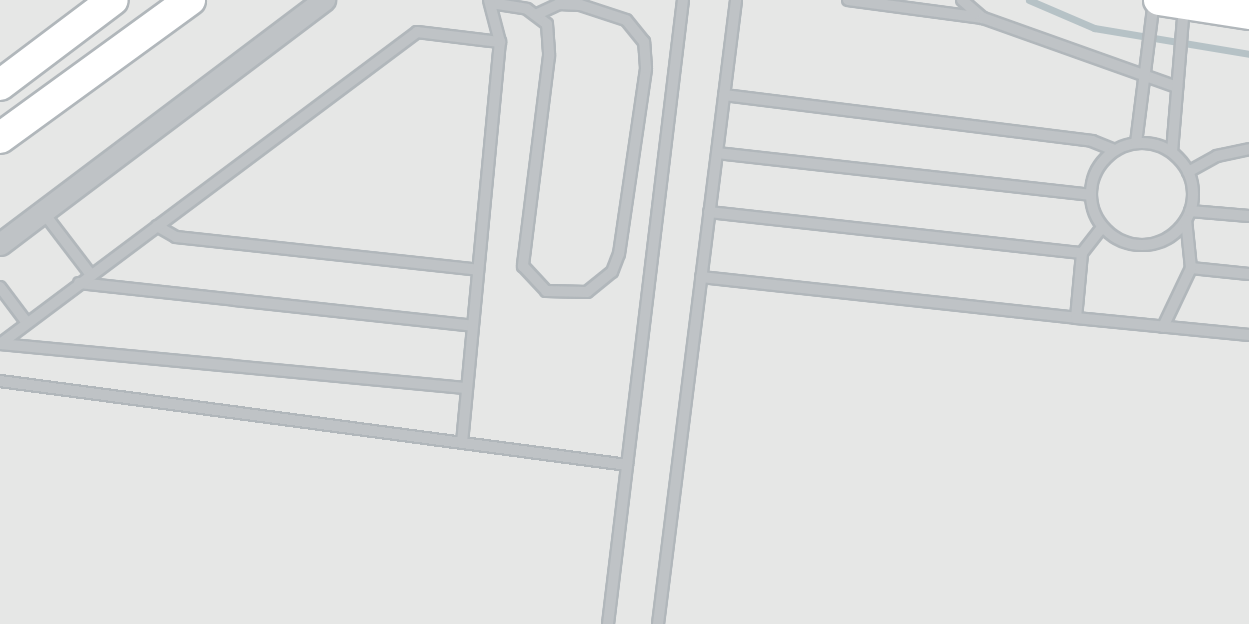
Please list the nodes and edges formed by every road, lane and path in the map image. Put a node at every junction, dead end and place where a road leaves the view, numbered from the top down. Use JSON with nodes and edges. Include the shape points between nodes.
{"nodes":[{"id":1,"x":112,"y":0,"type":"edge"},
{"id":2,"x":190,"y":0,"type":"edge"},
{"id":3,"x":324,"y":0,"type":"edge"},
{"id":4,"x":683,"y":0,"type":"edge"},
{"id":5,"x":736,"y":0,"type":"edge"},
{"id":6,"x":848,"y":0,"type":"edge"},
{"id":7,"x":962,"y":0,"type":"edge"},
{"id":8,"x":1154,"y":0,"type":"edge"},
{"id":9,"x":490,"y":2,"type":"edge"},
{"id":10,"x":1249,"y":14,"type":"edge"},
{"id":11,"x":535,"y":15,"type":"junction"},
{"id":12,"x":1169,"y":15,"type":"edge"},
{"id":13,"x":983,"y":18,"type":"junction"},
{"id":14,"x":500,"y":42,"type":"junction"},
{"id":15,"x":1144,"y":79,"type":"junction"},
{"id":16,"x":0,"y":85,"type":"edge"},
{"id":17,"x":1177,"y":87,"type":"junction"},
{"id":18,"x":724,"y":95,"type":"junction"},
{"id":19,"x":0,"y":138,"type":"edge"},
{"id":20,"x":1136,"y":143,"type":"junction"},
{"id":21,"x":1249,"y":149,"type":"edge"},
{"id":22,"x":1114,"y":150,"type":"junction"},
{"id":23,"x":1172,"y":152,"type":"junction"},
{"id":24,"x":717,"y":153,"type":"junction"},
{"id":25,"x":1188,"y":172,"type":"junction"},
{"id":26,"x":1090,"y":195,"type":"junction"},
{"id":27,"x":43,"y":212,"type":"junction"},
{"id":28,"x":709,"y":212,"type":"junction"},
{"id":29,"x":1188,"y":215,"type":"junction"},
{"id":30,"x":1249,"y":216,"type":"edge"},
{"id":31,"x":157,"y":226,"type":"junction"},
{"id":32,"x":1102,"y":227,"type":"junction"},
{"id":33,"x":0,"y":244,"type":"edge"},
{"id":34,"x":1082,"y":253,"type":"junction"},
{"id":35,"x":1191,"y":268,"type":"junction"},
{"id":36,"x":478,"y":270,"type":"junction"},
{"id":37,"x":1249,"y":274,"type":"edge"},
{"id":38,"x":91,"y":275,"type":"junction"},
{"id":39,"x":700,"y":277,"type":"junction"},
{"id":40,"x":79,"y":283,"type":"junction"},
{"id":41,"x":0,"y":287,"type":"edge"},
{"id":42,"x":1076,"y":318,"type":"junction"},
{"id":43,"x":27,"y":323,"type":"junction"},
{"id":44,"x":473,"y":326,"type":"junction"},
{"id":45,"x":1162,"y":327,"type":"junction"},
{"id":46,"x":1249,"y":335,"type":"edge"},
{"id":47,"x":0,"y":344,"type":"edge"},
{"id":48,"x":0,"y":381,"type":"edge"},
{"id":49,"x":465,"y":388,"type":"junction"},
{"id":50,"x":462,"y":443,"type":"junction"},
{"id":51,"x":627,"y":465,"type":"junction"},
{"id":52,"x":608,"y":624,"type":"edge"},
{"id":53,"x":658,"y":624,"type":"edge"}],
"edges":[{"from":1,"to":16,"type":"street"},
{"from":2,"to":19,"type":"street"},
{"from":3,"to":27,"type":"street"},
{"from":4,"to":51,"type":"lane"},
{"from":5,"to":18,"type":"lane"},
{"from":6,"to":13,"type":"lane"},
{"from":7,"to":13,"type":"lane"},
{"from":8,"to":12,"type":"lane"},
{"from":9,"to":11,"type":"lane"},
{"from":9,"to":14,"type":"lane"},
{"from":10,"to":12,"type":"street"},
{"from":11,"to":11,"type":"lane","via":[[559,4],[580,5],[626,20],[644,42],[646,68],[619,254],[612,272],[587,292],[546,291],[523,266],[549,56],[547,24]]},
{"from":12,"to":15,"type":"lane","via":[[1148,45]]},
{"from":12,"to":17,"type":"lane","via":[[1180,50]]},
{"from":13,"to":15,"type":"lane"},
{"from":14,"to":31,"type":"lane","via":[[417,32]]},
{"from":14,"to":36,"type":"lane"},
{"from":15,"to":17,"type":"lane"},
{"from":15,"to":20,"type":"lane"},
{"from":17,"to":23,"type":"lane"},
{"from":18,"to":22,"type":"lane","via":[[1092,141]]},
{"from":18,"to":24,"type":"lane"},
{"from":20,"to":22,"type":"lane"},
{"from":20,"to":23,"type":"lane"},
{"from":21,"to":25,"type":"lane","via":[[1217,156]]},
{"from":22,"to":26,"type":"lane","via":[[1092,177]]},
{"from":23,"to":25,"type":"lane"},
{"from":24,"to":26,"type":"lane"},
{"from":24,"to":28,"type":"lane"},
{"from":25,"to":29,"type":"lane"},
{"from":26,"to":32,"type":"lane"},
{"from":27,"to":33,"type":"street"},
{"from":27,"to":38,"type":"lane"},
{"from":28,"to":34,"type":"lane"},
{"from":28,"to":39,"type":"lane"},
{"from":29,"to":30,"type":"lane"},
{"from":29,"to":32,"type":"lane","via":[[1175,233],[1146,245],[1114,238]]},
{"from":29,"to":35,"type":"lane"},
{"from":31,"to":36,"type":"lane","via":[[176,237]]},
{"from":31,"to":38,"type":"lane"},
{"from":32,"to":34,"type":"lane"},
{"from":34,"to":42,"type":"lane"},
{"from":35,"to":37,"type":"lane"},
{"from":35,"to":45,"type":"lane"},
{"from":36,"to":44,"type":"lane"},
{"from":38,"to":40,"type":"lane"},
{"from":39,"to":42,"type":"lane"},
{"from":39,"to":53,"type":"lane"},
{"from":40,"to":43,"type":"lane"},
{"from":40,"to":44,"type":"lane"},
{"from":41,"to":43,"type":"lane"},
{"from":42,"to":45,"type":"lane"},
{"from":43,"to":47,"type":"lane"},
{"from":44,"to":49,"type":"lane"},
{"from":45,"to":46,"type":"lane"},
{"from":47,"to":49,"type":"lane"},
{"from":48,"to":50,"type":"lane"},
{"from":49,"to":50,"type":"lane"},
{"from":50,"to":51,"type":"lane"},
{"from":51,"to":52,"type":"lane"}]}
